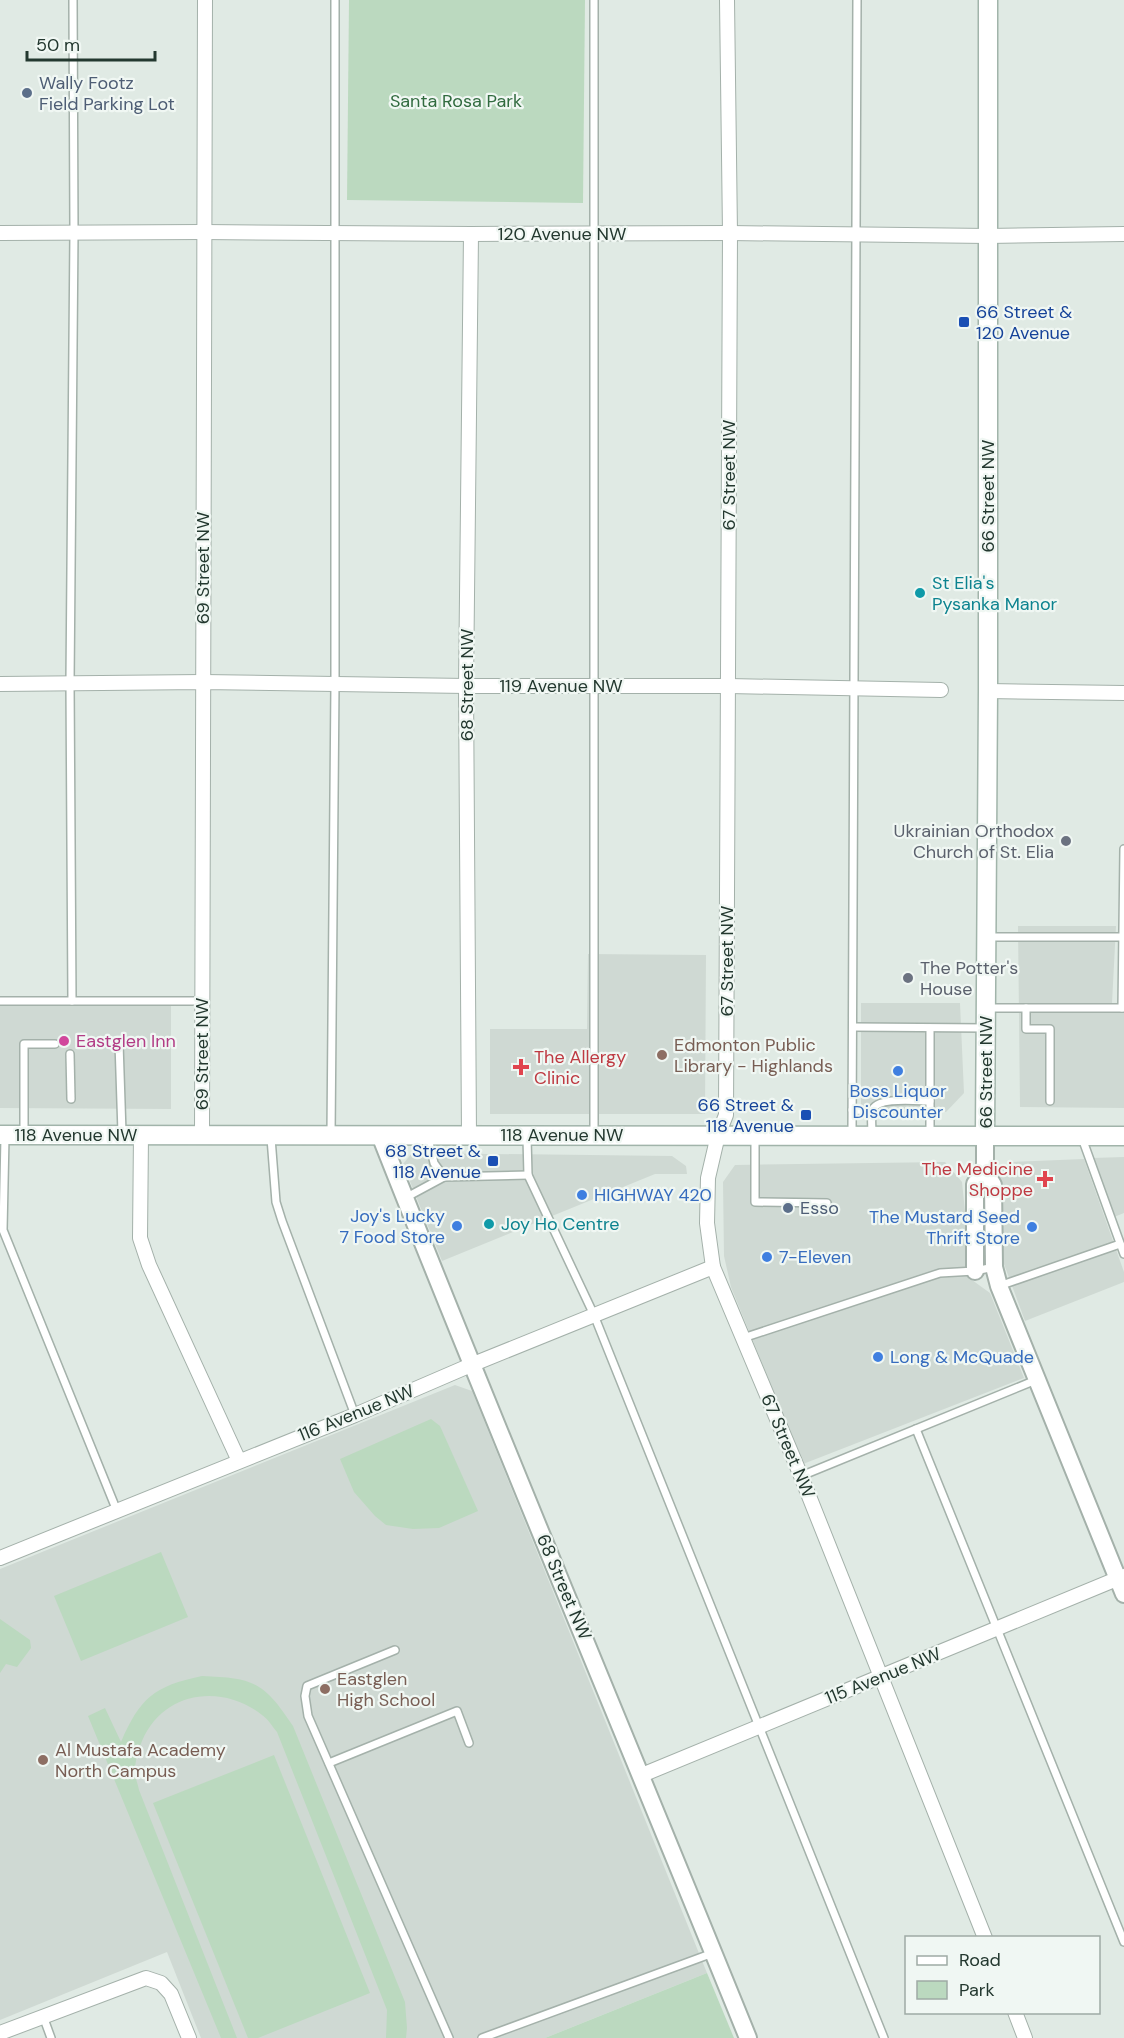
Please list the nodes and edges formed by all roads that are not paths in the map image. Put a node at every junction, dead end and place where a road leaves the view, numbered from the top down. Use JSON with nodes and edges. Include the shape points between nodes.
{"nodes":[{"id":1,"x":73,"y":0,"type":"edge"},
{"id":2,"x":205,"y":0,"type":"edge"},
{"id":3,"x":335,"y":0,"type":"edge"},
{"id":4,"x":594,"y":0,"type":"edge"},
{"id":5,"x":727,"y":0,"type":"edge"},
{"id":6,"x":857,"y":0,"type":"edge"},
{"id":7,"x":988,"y":0,"type":"edge"},
{"id":8,"x":74,"y":232,"type":"junction"},
{"id":9,"x":203,"y":232,"type":"junction"},
{"id":10,"x":0,"y":233,"type":"edge"},
{"id":11,"x":336,"y":233,"type":"junction"},
{"id":12,"x":730,"y":233,"type":"junction"},
{"id":13,"x":471,"y":234,"type":"junction"},
{"id":14,"x":593,"y":234,"type":"junction"},
{"id":15,"x":856,"y":234,"type":"junction"},
{"id":16,"x":1124,"y":234,"type":"edge"},
{"id":17,"x":988,"y":236,"type":"junction"},
{"id":18,"x":203,"y":682,"type":"junction"},
{"id":19,"x":0,"y":684,"type":"edge"},
{"id":20,"x":70,"y":684,"type":"junction"},
{"id":21,"x":335,"y":684,"type":"junction"},
{"id":22,"x":466,"y":686,"type":"junction"},
{"id":23,"x":594,"y":686,"type":"junction"},
{"id":24,"x":729,"y":686,"type":"junction"},
{"id":25,"x":854,"y":689,"type":"junction"},
{"id":26,"x":941,"y":690,"type":"dead end"},
{"id":27,"x":988,"y":691,"type":"junction"},
{"id":28,"x":1124,"y":693,"type":"edge"},
{"id":29,"x":1124,"y":849,"type":"edge"},
{"id":30,"x":987,"y":937,"type":"junction"},
{"id":31,"x":1123,"y":937,"type":"edge"},
{"id":32,"x":0,"y":1001,"type":"edge"},
{"id":33,"x":72,"y":1001,"type":"junction"},
{"id":34,"x":202,"y":1001,"type":"junction"},
{"id":35,"x":986,"y":1008,"type":"junction"},
{"id":36,"x":1026,"y":1008,"type":"junction"},
{"id":37,"x":1123,"y":1008,"type":"edge"},
{"id":38,"x":853,"y":1027,"type":"junction"},
{"id":39,"x":930,"y":1028,"type":"junction"},
{"id":40,"x":986,"y":1028,"type":"junction"},
{"id":41,"x":86,"y":1043,"type":"dead end"},
{"id":42,"x":55,"y":1044,"type":"dead end"},
{"id":43,"x":70,"y":1054,"type":"dead end"},
{"id":44,"x":71,"y":1098,"type":"dead end"},
{"id":45,"x":930,"y":1101,"type":"junction"},
{"id":46,"x":1050,"y":1101,"type":"dead end"},
{"id":47,"x":852,"y":1110,"type":"junction"},
{"id":48,"x":872,"y":1111,"type":"junction"},
{"id":49,"x":3,"y":1135,"type":"edge"},
{"id":50,"x":24,"y":1135,"type":"junction"},
{"id":51,"x":122,"y":1135,"type":"junction"},
{"id":52,"x":141,"y":1135,"type":"junction"},
{"id":53,"x":202,"y":1135,"type":"junction"},
{"id":54,"x":271,"y":1135,"type":"junction"},
{"id":55,"x":331,"y":1135,"type":"junction"},
{"id":56,"x":380,"y":1135,"type":"junction"},
{"id":57,"x":427,"y":1135,"type":"junction"},
{"id":58,"x":469,"y":1135,"type":"junction"},
{"id":59,"x":526,"y":1135,"type":"junction"},
{"id":60,"x":594,"y":1135,"type":"junction"},
{"id":61,"x":718,"y":1135,"type":"junction"},
{"id":62,"x":755,"y":1135,"type":"junction"},
{"id":63,"x":852,"y":1135,"type":"junction"},
{"id":64,"x":872,"y":1135,"type":"junction"},
{"id":65,"x":930,"y":1135,"type":"junction"},
{"id":66,"x":985,"y":1135,"type":"junction"},
{"id":67,"x":1081,"y":1135,"type":"junction"},
{"id":68,"x":1124,"y":1136,"type":"edge"},
{"id":69,"x":985,"y":1172,"type":"junction"},
{"id":70,"x":528,"y":1175,"type":"junction"},
{"id":71,"x":444,"y":1178,"type":"junction"},
{"id":72,"x":405,"y":1198,"type":"junction"},
{"id":73,"x":827,"y":1203,"type":"dead end"},
{"id":74,"x":1120,"y":1244,"type":"junction"},
{"id":75,"x":1124,"y":1254,"type":"edge"},
{"id":76,"x":994,"y":1267,"type":"junction"},
{"id":77,"x":713,"y":1268,"type":"junction"},
{"id":78,"x":975,"y":1270,"type":"junction"},
{"id":79,"x":999,"y":1286,"type":"junction"},
{"id":80,"x":594,"y":1315,"type":"junction"},
{"id":81,"x":743,"y":1338,"type":"junction"},
{"id":82,"x":471,"y":1365,"type":"junction"},
{"id":83,"x":1036,"y":1380,"type":"junction"},
{"id":84,"x":355,"y":1415,"type":"junction"},
{"id":85,"x":916,"y":1429,"type":"junction"},
{"id":86,"x":239,"y":1461,"type":"junction"},
{"id":87,"x":801,"y":1476,"type":"junction"},
{"id":88,"x":117,"y":1511,"type":"junction"},
{"id":89,"x":0,"y":1558,"type":"edge"},
{"id":90,"x":1122,"y":1583,"type":"edge"},
{"id":91,"x":997,"y":1629,"type":"junction"},
{"id":92,"x":395,"y":1650,"type":"dead end"},
{"id":93,"x":880,"y":1677,"type":"junction"},
{"id":94,"x":759,"y":1727,"type":"junction"},
{"id":95,"x":469,"y":1743,"type":"dead end"},
{"id":96,"x":328,"y":1763,"type":"junction"},
{"id":97,"x":642,"y":1775,"type":"junction"},
{"id":98,"x":984,"y":1936,"type":"edge"},
{"id":99,"x":1124,"y":1942,"type":"edge"},
{"id":100,"x":714,"y":1952,"type":"junction"},
{"id":101,"x":1015,"y":2014,"type":"edge"},
{"id":102,"x":43,"y":2016,"type":"junction"},
{"id":103,"x":0,"y":2033,"type":"edge"},
{"id":104,"x":51,"y":2038,"type":"edge"},
{"id":105,"x":189,"y":2038,"type":"edge"},
{"id":106,"x":449,"y":2038,"type":"edge"},
{"id":107,"x":482,"y":2038,"type":"edge"},
{"id":108,"x":748,"y":2038,"type":"edge"},
{"id":109,"x":885,"y":2038,"type":"edge"},
{"id":110,"x":1025,"y":2038,"type":"edge"}],
"edges":[{"from":1,"to":8,"type":"lane"},
{"from":2,"to":9,"type":"street","name":"69 Street NW"},
{"from":3,"to":11,"type":"lane"},
{"from":4,"to":14,"type":"lane"},
{"from":5,"to":12,"type":"street","name":"67 Street NW"},
{"from":6,"to":15,"type":"lane"},
{"from":7,"to":17,"type":"main road","name":"66 Street NW"},
{"from":8,"to":9,"type":"street","name":"120 Avenue NW"},
{"from":8,"to":10,"type":"street","name":"120 Avenue NW"},
{"from":8,"to":20,"type":"lane"},
{"from":9,"to":11,"type":"street","name":"120 Avenue NW"},
{"from":9,"to":18,"type":"street","name":"69 Street NW"},
{"from":11,"to":13,"type":"street","name":"120 Avenue NW"},
{"from":11,"to":21,"type":"lane"},
{"from":12,"to":14,"type":"street","name":"120 Avenue NW"},
{"from":12,"to":15,"type":"street","name":"120 Avenue NW"},
{"from":12,"to":24,"type":"street","name":"67 Street NW"},
{"from":13,"to":14,"type":"street","name":"120 Avenue NW"},
{"from":13,"to":22,"type":"street","name":"68 Street NW"},
{"from":14,"to":23,"type":"lane"},
{"from":15,"to":17,"type":"street","name":"120 Avenue NW"},
{"from":15,"to":25,"type":"lane"},
{"from":16,"to":17,"type":"street","name":"120 Avenue NW"},
{"from":17,"to":27,"type":"main road","name":"66 Street NW"},
{"from":18,"to":20,"type":"street","name":"119 Avenue NW"},
{"from":18,"to":21,"type":"street","name":"119 Avenue NW"},
{"from":18,"to":34,"type":"street","name":"69 Street NW"},
{"from":19,"to":20,"type":"street","name":"119 Avenue NW"},
{"from":20,"to":33,"type":"lane"},
{"from":21,"to":22,"type":"street","name":"119 Avenue NW"},
{"from":21,"to":55,"type":"lane"},
{"from":22,"to":23,"type":"street","name":"119 Avenue NW"},
{"from":22,"to":58,"type":"street","name":"68 Street NW"},
{"from":23,"to":24,"type":"street","name":"119 Avenue NW"},
{"from":23,"to":60,"type":"lane"},
{"from":24,"to":25,"type":"street","name":"119 Avenue NW"},
{"from":24,"to":61,"type":"street","name":"67 Street NW","via":[[726,1115]]},
{"from":25,"to":26,"type":"street","name":"119 Avenue NW"},
{"from":25,"to":38,"type":"lane"},
{"from":27,"to":28,"type":"street"},
{"from":27,"to":30,"type":"main road","name":"66 Street NW"},
{"from":29,"to":31,"type":"lane"},
{"from":30,"to":31,"type":"lane"},
{"from":30,"to":35,"type":"main road","name":"66 Street NW"},
{"from":31,"to":37,"type":"lane"},
{"from":32,"to":33,"type":"lane"},
{"from":33,"to":34,"type":"lane"},
{"from":34,"to":53,"type":"street","name":"69 Street NW"},
{"from":35,"to":36,"type":"lane"},
{"from":35,"to":40,"type":"main road","name":"66 Street NW"},
{"from":36,"to":37,"type":"lane"},
{"from":36,"to":46,"type":"lane","via":[[1026,1029],[1050,1029]]},
{"from":38,"to":39,"type":"lane"},
{"from":38,"to":47,"type":"lane"},
{"from":39,"to":40,"type":"lane"},
{"from":39,"to":45,"type":"lane"},
{"from":40,"to":66,"type":"main road","name":"66 Street NW"},
{"from":41,"to":51,"type":"lane","via":[[119,1043]]},
{"from":42,"to":50,"type":"lane","via":[[24,1044]]},
{"from":43,"to":44,"type":"lane"},
{"from":45,"to":48,"type":"lane","via":[[884,1101]]},
{"from":45,"to":65,"type":"lane"},
{"from":47,"to":48,"type":"lane"},
{"from":47,"to":63,"type":"lane"},
{"from":48,"to":64,"type":"lane"},
{"from":49,"to":50,"type":"main road","name":"118 Avenue NW"},
{"from":49,"to":88,"type":"lane","via":[[3,1230]]},
{"from":50,"to":51,"type":"main road","name":"118 Avenue NW"},
{"from":51,"to":52,"type":"main road","name":"118 Avenue NW"},
{"from":52,"to":53,"type":"main road","name":"118 Avenue NW"},
{"from":52,"to":86,"type":"street","via":[[140,1238]]},
{"from":53,"to":54,"type":"main road","name":"118 Avenue NW"},
{"from":54,"to":55,"type":"main road","name":"118 Avenue NW"},
{"from":54,"to":84,"type":"lane","via":[[276,1202]]},
{"from":55,"to":56,"type":"main road","name":"118 Avenue NW"},
{"from":56,"to":57,"type":"main road","name":"118 Avenue NW"},
{"from":56,"to":72,"type":"street","name":"68 Street NW"},
{"from":57,"to":58,"type":"main road","name":"118 Avenue NW"},
{"from":57,"to":71,"type":"lane","via":[[434,1163]]},
{"from":58,"to":59,"type":"main road","name":"118 Avenue NW"},
{"from":59,"to":60,"type":"main road","name":"118 Avenue NW"},
{"from":59,"to":70,"type":"lane"},
{"from":60,"to":61,"type":"main road","name":"118 Avenue NW"},
{"from":61,"to":62,"type":"main road","name":"118 Avenue NW"},
{"from":61,"to":77,"type":"street","name":"67 Street NW","via":[[708,1178],[706,1223]]},
{"from":62,"to":63,"type":"main road","name":"118 Avenue NW"},
{"from":62,"to":73,"type":"lane","via":[[755,1202]]},
{"from":63,"to":64,"type":"main road","name":"118 Avenue NW"},
{"from":64,"to":65,"type":"main road","name":"118 Avenue NW"},
{"from":65,"to":66,"type":"main road","name":"118 Avenue NW"},
{"from":66,"to":67,"type":"main road","name":"118 Avenue NW"},
{"from":66,"to":69,"type":"street","name":"66 Street NW"},
{"from":67,"to":68,"type":"main road","name":"118 Avenue NW"},
{"from":67,"to":74,"type":"lane"},
{"from":69,"to":76,"type":"street","name":"66 Street NW","via":[[993,1185]]},
{"from":69,"to":78,"type":"street","name":"66 Street NW","via":[[975,1184]]},
{"from":70,"to":71,"type":"lane"},
{"from":70,"to":80,"type":"lane"},
{"from":71,"to":72,"type":"lane"},
{"from":72,"to":82,"type":"street","name":"68 Street NW"},
{"from":74,"to":75,"type":"lane"},
{"from":74,"to":79,"type":"lane"},
{"from":76,"to":78,"type":"lane"},
{"from":76,"to":79,"type":"street","name":"66 Street NW"},
{"from":77,"to":80,"type":"street","name":"116 Avenue NW"},
{"from":77,"to":81,"type":"street","name":"67 Street NW"},
{"from":78,"to":81,"type":"lane","via":[[940,1273]]},
{"from":79,"to":83,"type":"street","name":"66 Street NW"},
{"from":80,"to":82,"type":"street","name":"116 Avenue NW"},
{"from":80,"to":94,"type":"lane"},
{"from":81,"to":87,"type":"street","name":"67 Street NW"},
{"from":82,"to":84,"type":"street","name":"116 Avenue NW"},
{"from":82,"to":97,"type":"street","name":"68 Street NW"},
{"from":83,"to":85,"type":"lane"},
{"from":83,"to":90,"type":"street","name":"66 Street NW"},
{"from":84,"to":86,"type":"street","name":"116 Avenue NW"},
{"from":85,"to":87,"type":"lane"},
{"from":85,"to":91,"type":"lane"},
{"from":86,"to":88,"type":"street","name":"116 Avenue NW"},
{"from":87,"to":93,"type":"street","name":"67 Street NW"},
{"from":88,"to":89,"type":"street","name":"116 Avenue NW"},
{"from":90,"to":91,"type":"street","name":"115 Avenue NW"},
{"from":91,"to":93,"type":"street","name":"115 Avenue NW"},
{"from":91,"to":99,"type":"lane"},
{"from":92,"to":96,"type":"lane","via":[[307,1686],[308,1716]]},
{"from":93,"to":94,"type":"street","name":"115 Avenue NW"},
{"from":93,"to":98,"type":"street","name":"67 Street NW"},
{"from":94,"to":97,"type":"street","name":"115 Avenue NW"},
{"from":94,"to":109,"type":"lane"},
{"from":95,"to":96,"type":"lane","via":[[457,1711]]},
{"from":96,"to":106,"type":"lane"},
{"from":97,"to":100,"type":"street","name":"68 Street NW"},
{"from":100,"to":107,"type":"lane"},
{"from":100,"to":108,"type":"street","name":"68 Street NW"},
{"from":101,"to":110,"type":"street"},
{"from":102,"to":103,"type":"street"},
{"from":102,"to":104,"type":"lane"},
{"from":102,"to":105,"type":"street","via":[[146,1978],[160,1983],[171,1994]]}]}
